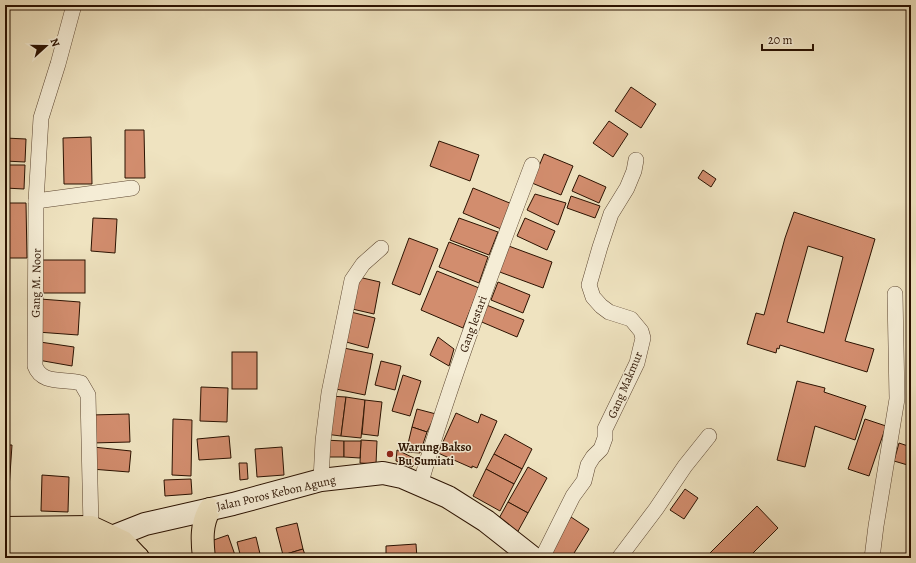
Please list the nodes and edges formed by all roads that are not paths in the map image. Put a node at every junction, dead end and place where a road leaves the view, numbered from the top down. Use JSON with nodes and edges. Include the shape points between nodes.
{"nodes":[{"id":1,"x":74,"y":5,"type":"edge"},
{"id":2,"x":636,"y":160,"type":"dead end"},
{"id":3,"x":532,"y":165,"type":"dead end"},
{"id":4,"x":132,"y":188,"type":"dead end"},
{"id":5,"x":36,"y":201,"type":"junction"},
{"id":6,"x":381,"y":248,"type":"dead end"},
{"id":7,"x":894,"y":294,"type":"dead end"},
{"id":8,"x":709,"y":436,"type":"dead end"},
{"id":9,"x":321,"y":480,"type":"junction"},
{"id":10,"x":420,"y":485,"type":"junction"},
{"id":11,"x":210,"y":509,"type":"junction"},
{"id":12,"x":5,"y":528,"type":"edge"},
{"id":13,"x":98,"y":540,"type":"junction"},
{"id":14,"x":5,"y":547,"type":"edge"},
{"id":15,"x":138,"y":558,"type":"edge"},
{"id":16,"x":204,"y":558,"type":"edge"},
{"id":17,"x":533,"y":558,"type":"edge"},
{"id":18,"x":542,"y":558,"type":"edge"},
{"id":19,"x":619,"y":558,"type":"edge"},
{"id":20,"x":872,"y":558,"type":"edge"}],
"edges":[{"from":1,"to":5,"type":"street","name":"Gang M. Noor","via":[[41,118]]},
{"from":2,"to":18,"type":"street","name":"Gang Makmur","via":[[627,188],[611,214],[589,286],[605,310],[626,316],[636,323],[643,338],[636,363],[605,429],[601,449],[588,464],[584,481],[573,496]]},
{"from":3,"to":10,"type":"street","name":"Gang lestari","via":[[461,357]]},
{"from":4,"to":5,"type":"street"},
{"from":5,"to":13,"type":"street","name":"Gang M. Noor","via":[[35,366],[37,373],[43,378],[81,383],[88,395]]},
{"from":6,"to":9,"type":"street","via":[[363,264],[352,280],[329,392]]},
{"from":7,"to":20,"type":"street","via":[[897,399]]},
{"from":8,"to":19,"type":"street"},
{"from":9,"to":10,"type":"main road","name":"Jalan Poros Kebon Agung","via":[[382,473],[402,477]]},
{"from":9,"to":11,"type":"main road","name":"Jalan Poros Kebon Agung"},
{"from":10,"to":17,"type":"main road","name":"Jalan Poros Kebon Agung","via":[[448,497],[486,521]]},
{"from":11,"to":13,"type":"main road","name":"Jalan Poros Kebon Agung","via":[[145,524]]},
{"from":11,"to":16,"type":"highway","via":[[204,526]]},
{"from":12,"to":13,"type":"highway"},
{"from":13,"to":14,"type":"highway"},
{"from":13,"to":15,"type":"highway","via":[[122,542]]}]}
